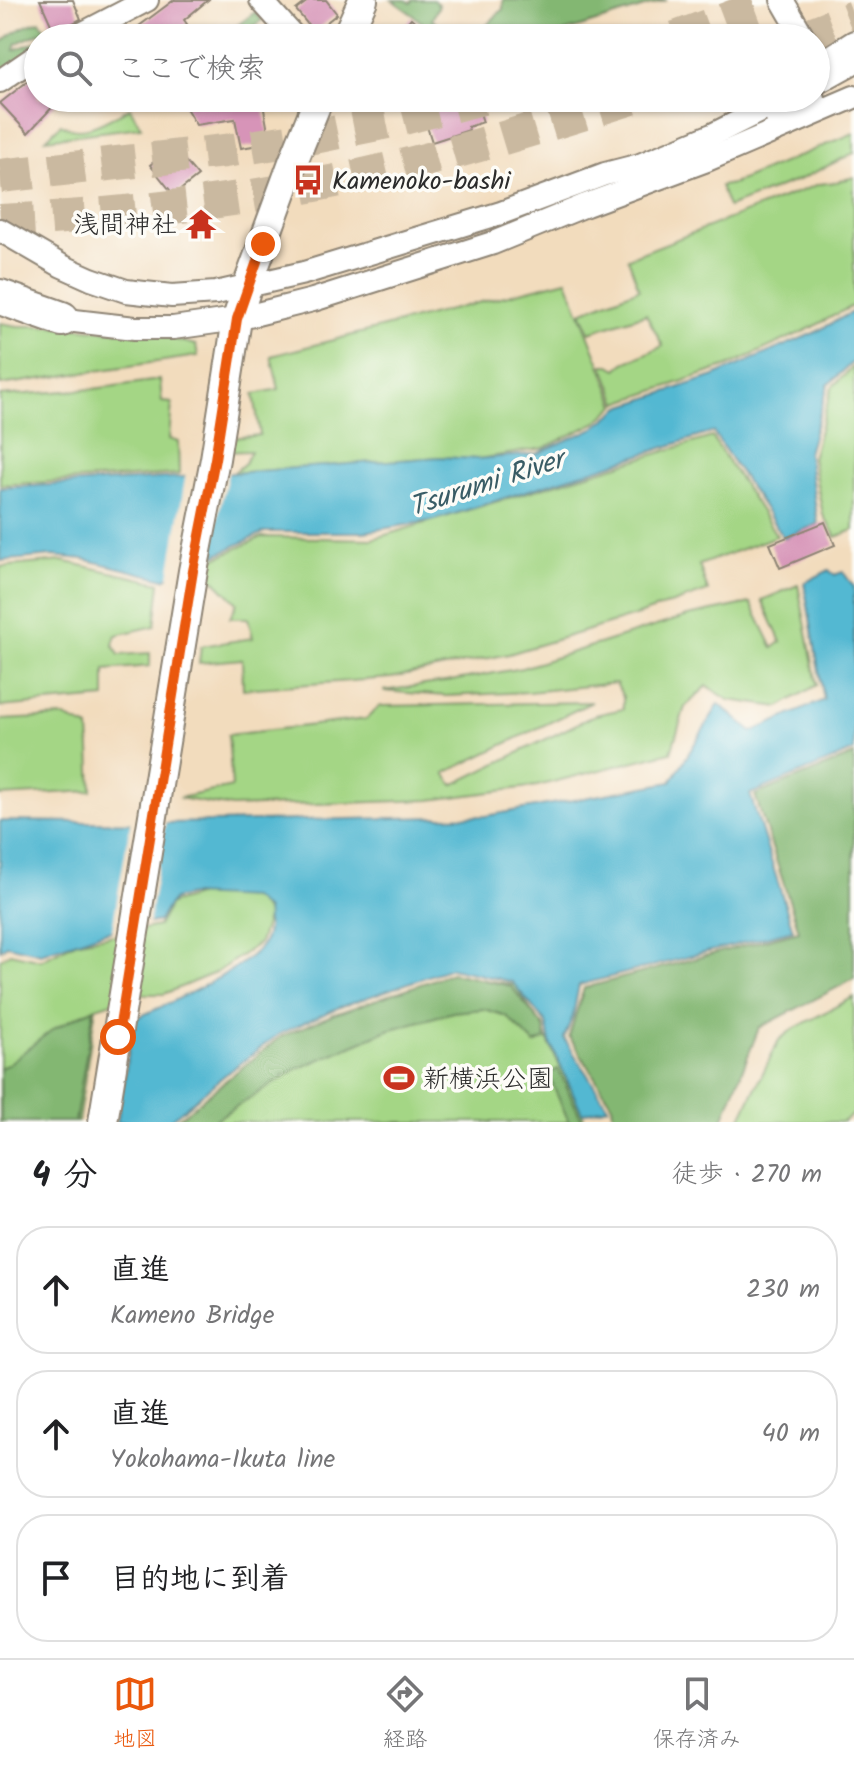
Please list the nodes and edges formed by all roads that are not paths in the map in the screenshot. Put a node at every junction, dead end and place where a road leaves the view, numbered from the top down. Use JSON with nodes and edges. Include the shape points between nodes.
{"nodes":[{"id":1,"x":147,"y":0,"type":"edge"},
{"id":2,"x":261,"y":0,"type":"edge"},
{"id":3,"x":363,"y":0,"type":"edge"},
{"id":4,"x":782,"y":0,"type":"edge"},
{"id":5,"x":103,"y":24,"type":"edge"},
{"id":6,"x":282,"y":24,"type":"edge"},
{"id":7,"x":352,"y":24,"type":"edge"},
{"id":8,"x":796,"y":24,"type":"edge"},
{"id":9,"x":854,"y":42,"type":"edge"},
{"id":10,"x":830,"y":59,"type":"edge"},
{"id":11,"x":854,"y":62,"type":"edge"},
{"id":12,"x":24,"y":65,"type":"edge"},
{"id":13,"x":830,"y":66,"type":"edge"},
{"id":14,"x":854,"y":77,"type":"edge"},
{"id":15,"x":0,"y":81,"type":"edge"},
{"id":16,"x":830,"y":89,"type":"edge"},
{"id":17,"x":854,"y":97,"type":"edge"},
{"id":18,"x":830,"y":108,"type":"edge"},
{"id":19,"x":313,"y":112,"type":"edge"},
{"id":20,"x":729,"y":112,"type":"edge"},
{"id":21,"x":757,"y":112,"type":"edge"},
{"id":22,"x":782,"y":112,"type":"edge"},
{"id":23,"x":822,"y":112,"type":"edge"},
{"id":24,"x":605,"y":174,"type":"junction"},
{"id":25,"x":586,"y":205,"type":"junction"},
{"id":26,"x":0,"y":230,"type":"edge"},
{"id":27,"x":247,"y":287,"type":"junction"},
{"id":28,"x":0,"y":297,"type":"edge"},
{"id":29,"x":0,"y":313,"type":"edge"},
{"id":30,"x":62,"y":319,"type":"junction"},
{"id":31,"x":237,"y":319,"type":"junction"},
{"id":32,"x":103,"y":1122,"type":"edge"}],
"edges":[{"from":1,"to":5,"type":"street"},
{"from":2,"to":6,"type":"street"},
{"from":3,"to":7,"type":"main road"},
{"from":4,"to":8,"type":"street"},
{"from":9,"to":10,"type":"street"},
{"from":11,"to":13,"type":"street"},
{"from":12,"to":15,"type":"street"},
{"from":14,"to":16,"type":"street"},
{"from":17,"to":18,"type":"street"},
{"from":19,"to":27,"type":"main road"},
{"from":20,"to":24,"type":"street"},
{"from":21,"to":24,"type":"street","via":[[640,165]]},
{"from":22,"to":25,"type":"street"},
{"from":23,"to":25,"type":"street"},
{"from":24,"to":27,"type":"street","via":[[416,240]]},
{"from":25,"to":31,"type":"street","via":[[479,247]]},
{"from":26,"to":27,"type":"street","via":[[62,266],[126,291],[172,296]]},
{"from":27,"to":31,"type":"main road"},
{"from":28,"to":30,"type":"highway"},
{"from":29,"to":30,"type":"street"},
{"from":30,"to":31,"type":"street","via":[[173,328]]},
{"from":31,"to":32,"type":"main road"}]}
